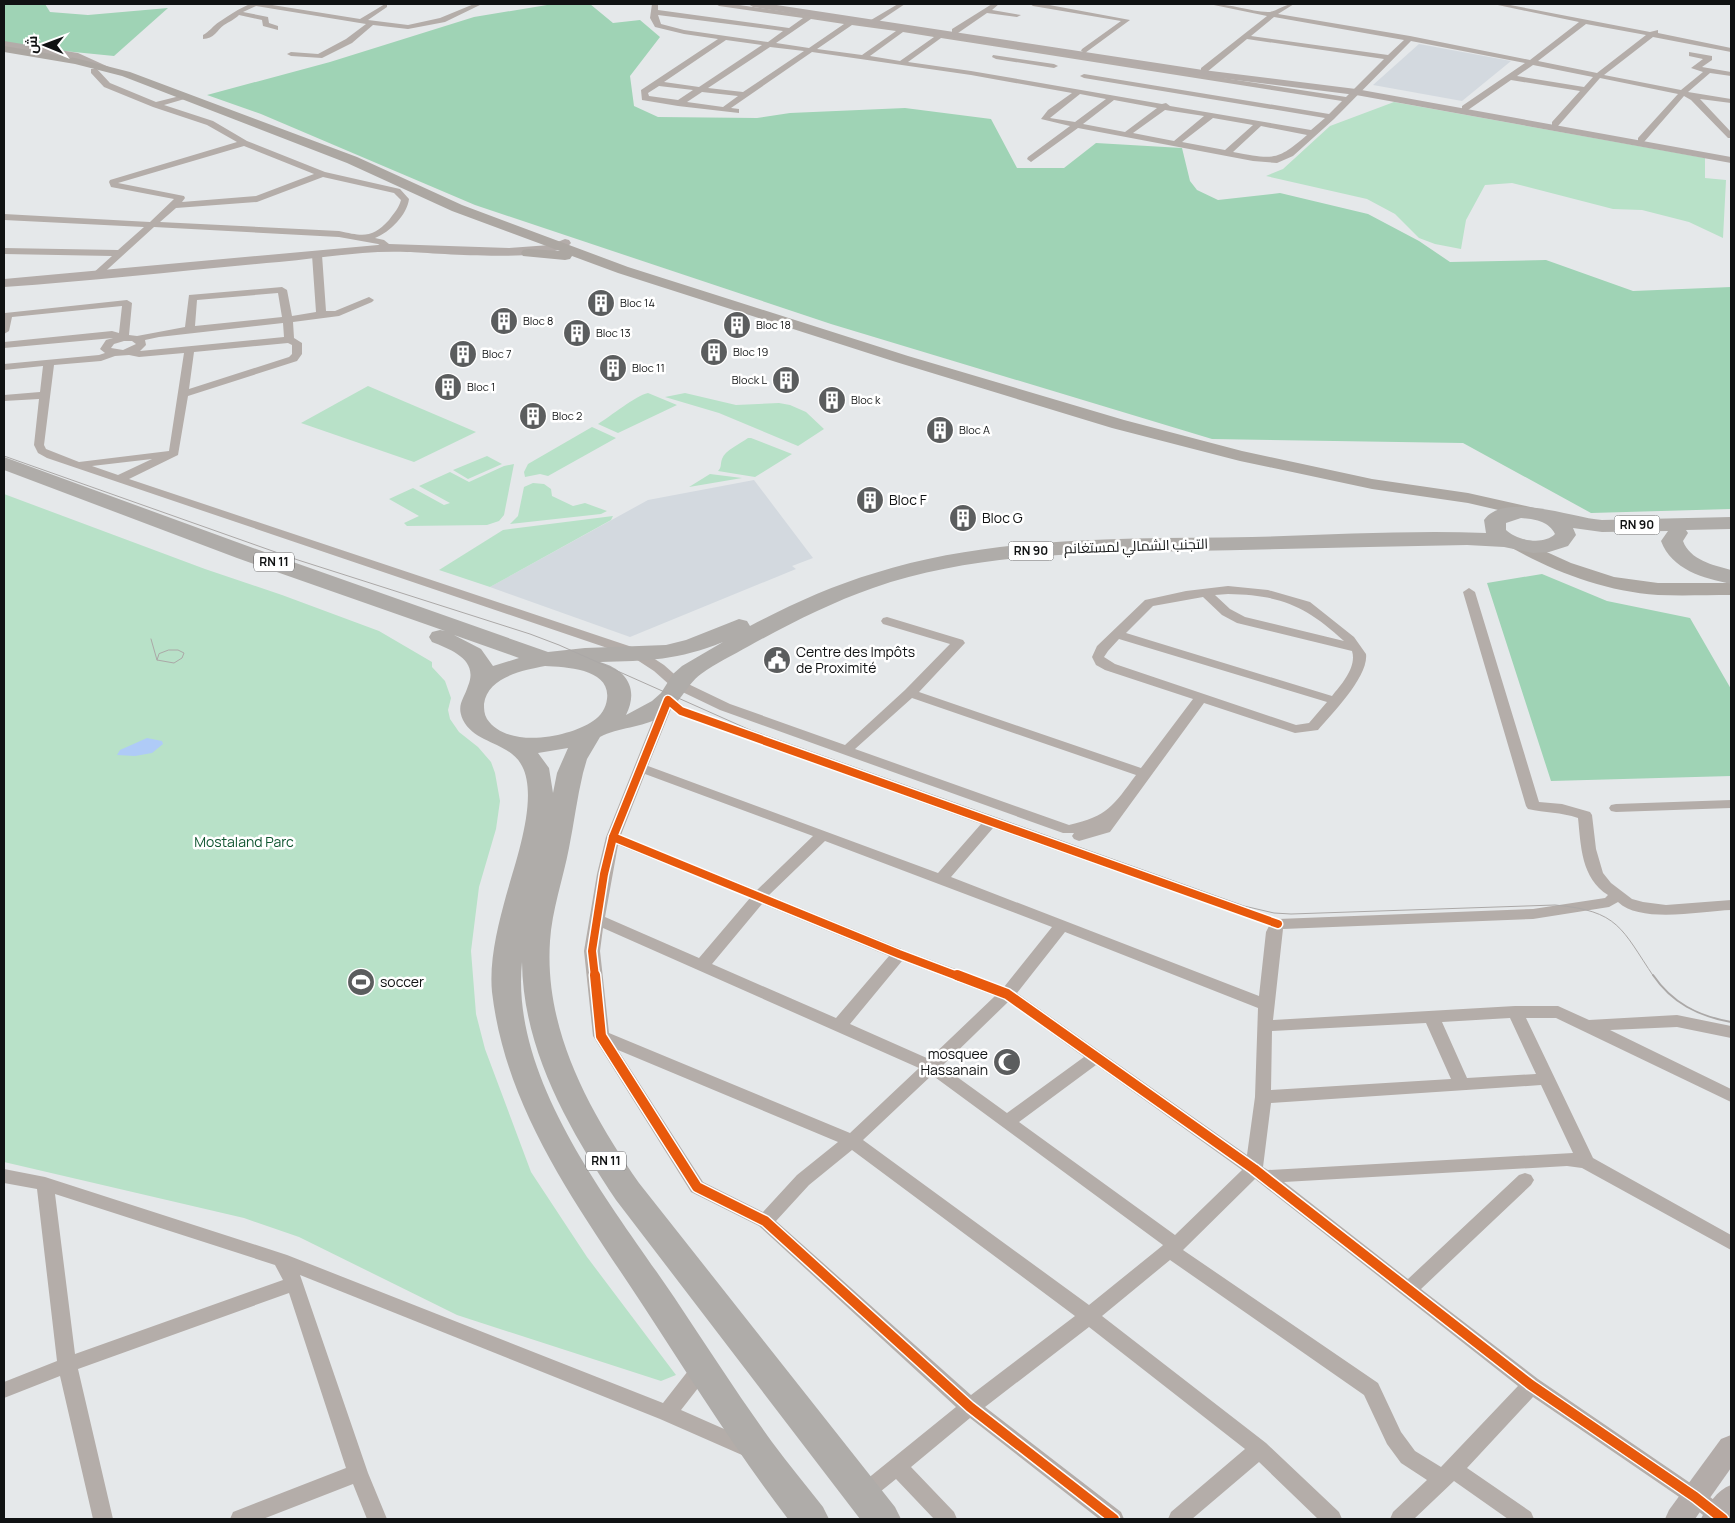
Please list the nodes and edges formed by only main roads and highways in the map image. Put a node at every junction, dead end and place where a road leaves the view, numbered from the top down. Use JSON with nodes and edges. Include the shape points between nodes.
{"nodes":[{"id":1,"x":4,"y":49,"type":"edge"},
{"id":2,"x":446,"y":203,"type":"junction"},
{"id":3,"x":526,"y":244,"type":"junction"},
{"id":4,"x":560,"y":244,"type":"junction"},
{"id":5,"x":590,"y":258,"type":"junction"},
{"id":6,"x":708,"y":296,"type":"junction"},
{"id":7,"x":4,"y":463,"type":"edge"},
{"id":8,"x":4,"y":476,"type":"edge"},
{"id":9,"x":1450,"y":494,"type":"junction"},
{"id":10,"x":1539,"y":514,"type":"junction"},
{"id":11,"x":1495,"y":521,"type":"junction"},
{"id":12,"x":1731,"y":523,"type":"edge"},
{"id":13,"x":1731,"y":532,"type":"edge"},
{"id":14,"x":1677,"y":533,"type":"junction"},
{"id":15,"x":1558,"y":542,"type":"junction"},
{"id":16,"x":1514,"y":543,"type":"junction"},
{"id":17,"x":1731,"y":577,"type":"edge"},
{"id":18,"x":1596,"y":580,"type":"junction"},
{"id":19,"x":1731,"y":588,"type":"edge"},
{"id":20,"x":551,"y":659,"type":"junction"},
{"id":21,"x":480,"y":686,"type":"junction"},
{"id":22,"x":594,"y":731,"type":"junction"},
{"id":23,"x":506,"y":741,"type":"junction"},
{"id":24,"x":810,"y":1519,"type":"edge"},
{"id":25,"x":882,"y":1519,"type":"edge"}],
"edges":[{"from":1,"to":2,"type":"main road","via":[[106,68],[352,160]]},
{"from":2,"to":3,"type":"main road"},
{"from":2,"to":4,"type":"main road"},
{"from":3,"to":4,"type":"main road"},
{"from":3,"to":5,"type":"main road"},
{"from":4,"to":5,"type":"main road"},
{"from":4,"to":6,"type":"main road"},
{"from":5,"to":6,"type":"main road"},
{"from":6,"to":9,"type":"main road","via":[[1118,424],[1302,470],[1372,484]]},
{"from":7,"to":20,"type":"highway","number":"RN 11","via":[[245,553]]},
{"from":8,"to":21,"type":"highway","number":"RN 11","via":[[462,647],[484,671]]},
{"from":9,"to":10,"type":"main road"},
{"from":9,"to":11,"type":"main road","via":[[1479,506]]},
{"from":10,"to":11,"type":"highway","name":"التجنب الشمالي لمستغانم","via":[[1510,513]]},
{"from":10,"to":12,"type":"highway","number":"RN 90","via":[[1602,526]]},
{"from":10,"to":15,"type":"highway","via":[[1560,524],[1565,534]]},
{"from":11,"to":16,"type":"highway","via":[[1496,532]]},
{"from":11,"to":20,"type":"highway","name":"التجنب الشمالي لمستغانم","number":"RN 90","via":[[1409,528],[1046,538],[966,548],[846,578],[684,648],[636,653],[591,646]]},
{"from":13,"to":14,"type":"highway","number":"RN 90"},
{"from":14,"to":15,"type":"highway","number":"RN 90"},
{"from":14,"to":17,"type":"highway","via":[[1672,541],[1673,547],[1681,556],[1690,563]]},
{"from":15,"to":16,"type":"highway","name":"التجنب الشمالي لمستغانم","via":[[1536,547]]},
{"from":15,"to":18,"type":"main road","via":[[1570,564]]},
{"from":16,"to":18,"type":"main road","via":[[1549,562]]},
{"from":16,"to":22,"type":"highway","name":"التجنب الشمالي لمستغانم","number":"RN 90","via":[[1467,539],[1070,547],[943,563],[883,577],[818,602],[738,642],[686,675],[660,706],[637,719]]},
{"from":18,"to":19,"type":"main road","via":[[1648,589]]},
{"from":20,"to":21,"type":"highway","via":[[508,668]]},
{"from":20,"to":22,"type":"highway","via":[[579,661],[612,678],[619,690],[620,703],[612,717]]},
{"from":21,"to":23,"type":"highway","via":[[473,698],[471,711],[476,723]]},
{"from":22,"to":23,"type":"highway","via":[[549,744],[526,745]]},
{"from":22,"to":25,"type":"highway","number":"RN 11","via":[[574,757],[568,774],[560,829],[540,917],[536,967],[540,1005],[553,1055],[571,1098],[620,1182]]},
{"from":23,"to":24,"type":"highway","number":"RN 11","via":[[520,748],[536,768],[539,782],[537,824],[515,914],[506,982],[512,1033],[526,1077],[570,1170],[759,1453]]}]}
